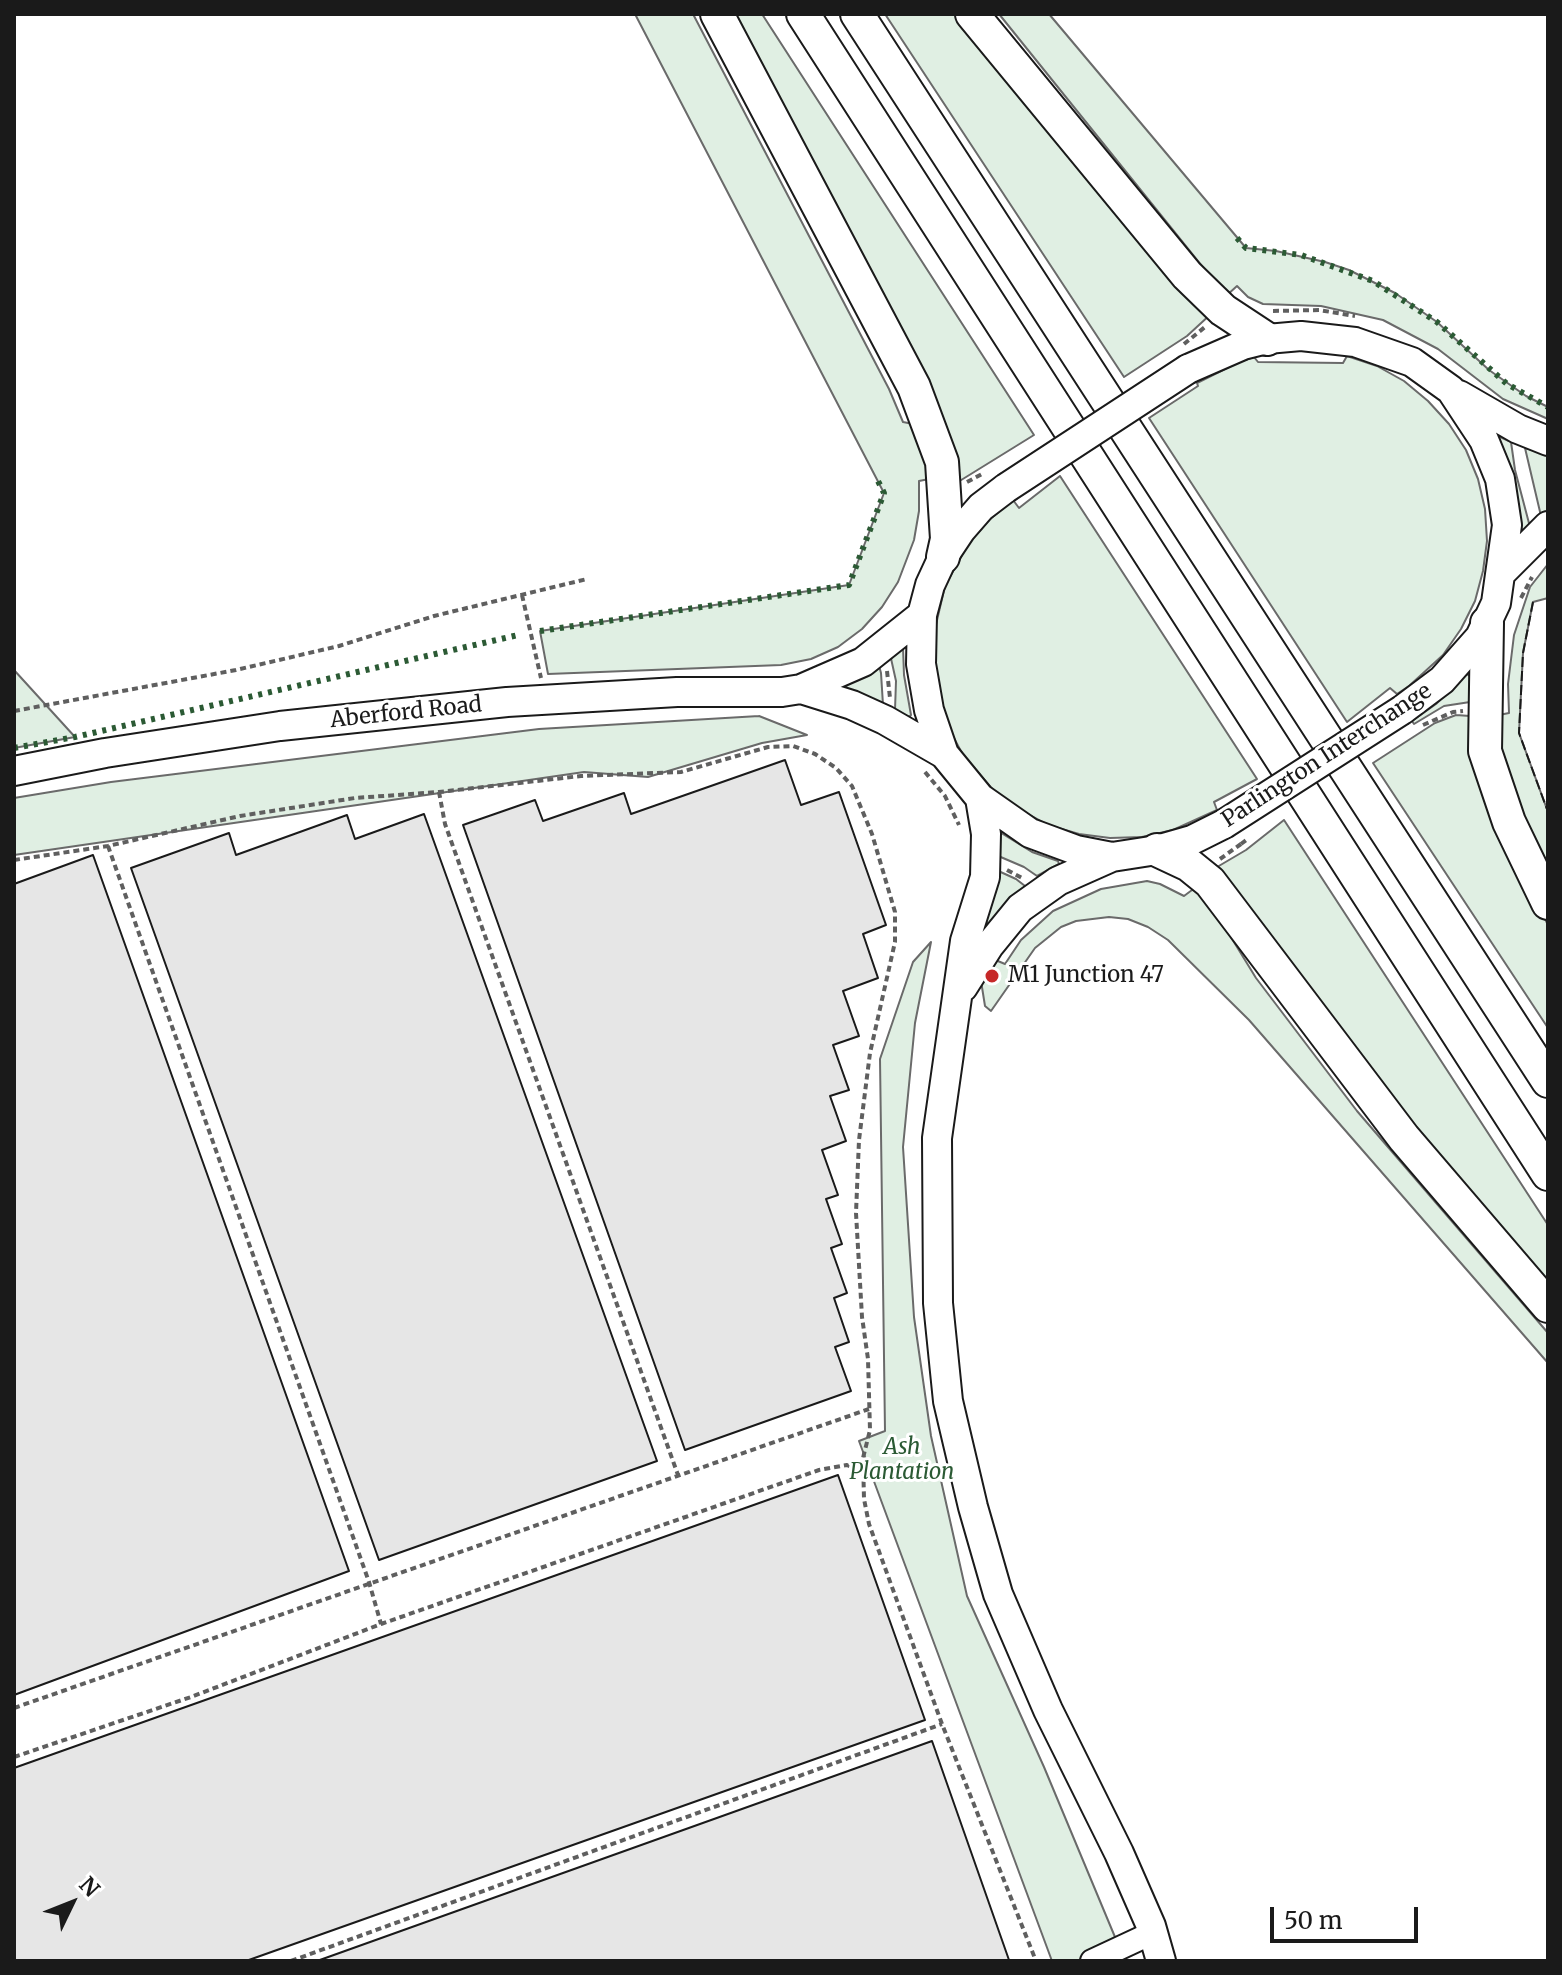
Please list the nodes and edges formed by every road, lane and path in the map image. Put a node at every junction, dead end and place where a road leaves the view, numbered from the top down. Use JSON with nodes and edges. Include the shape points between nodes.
{"nodes":[{"id":1,"x":717,"y":14,"type":"edge"},
{"id":2,"x":803,"y":14,"type":"edge"},
{"id":3,"x":857,"y":14,"type":"edge"},
{"id":4,"x":972,"y":14,"type":"edge"},
{"id":5,"x":1267,"y":339,"type":"junction"},
{"id":6,"x":1451,"y":390,"type":"junction"},
{"id":7,"x":1548,"y":441,"type":"edge"},
{"id":8,"x":999,"y":478,"type":"junction"},
{"id":9,"x":944,"y":487,"type":"junction"},
{"id":10,"x":1548,"y":526,"type":"edge"},
{"id":11,"x":943,"y":557,"type":"junction"},
{"id":12,"x":1501,"y":573,"type":"junction"},
{"id":13,"x":587,"y":579,"type":"dead end"},
{"id":14,"x":522,"y":595,"type":"junction"},
{"id":15,"x":922,"y":615,"type":"junction"},
{"id":16,"x":1487,"y":623,"type":"junction"},
{"id":17,"x":880,"y":651,"type":"junction"},
{"id":18,"x":801,"y":689,"type":"junction"},
{"id":19,"x":546,"y":699,"type":"junction"},
{"id":20,"x":14,"y":711,"type":"edge"},
{"id":21,"x":885,"y":720,"type":"junction"},
{"id":22,"x":944,"y":754,"type":"junction"},
{"id":23,"x":916,"y":764,"type":"dead end"},
{"id":24,"x":14,"y":771,"type":"edge"},
{"id":25,"x":439,"y":792,"type":"junction"},
{"id":26,"x":980,"y":798,"type":"junction"},
{"id":27,"x":1232,"y":834,"type":"junction"},
{"id":28,"x":962,"y":837,"type":"dead end"},
{"id":29,"x":108,"y":846,"type":"junction"},
{"id":30,"x":1157,"y":850,"type":"junction"},
{"id":31,"x":1112,"y":857,"type":"junction"},
{"id":32,"x":14,"y":860,"type":"edge"},
{"id":33,"x":986,"y":862,"type":"junction"},
{"id":34,"x":1200,"y":873,"type":"junction"},
{"id":35,"x":1041,"y":891,"type":"junction"},
{"id":36,"x":1548,"y":903,"type":"edge"},
{"id":37,"x":958,"y":995,"type":"junction"},
{"id":38,"x":1548,"y":1081,"type":"edge"},
{"id":39,"x":1548,"y":1174,"type":"edge"},
{"id":40,"x":1548,"y":1306,"type":"edge"},
{"id":41,"x":869,"y":1409,"type":"junction"},
{"id":42,"x":863,"y":1472,"type":"junction"},
{"id":43,"x":678,"y":1475,"type":"junction"},
{"id":44,"x":369,"y":1582,"type":"junction"},
{"id":45,"x":381,"y":1624,"type":"junction"},
{"id":46,"x":14,"y":1708,"type":"edge"},
{"id":47,"x":942,"y":1724,"type":"junction"},
{"id":48,"x":14,"y":1757,"type":"edge"},
{"id":49,"x":1152,"y":1933,"type":"junction"},
{"id":50,"x":291,"y":1961,"type":"edge"},
{"id":51,"x":1036,"y":1961,"type":"edge"},
{"id":52,"x":1092,"y":1961,"type":"edge"},
{"id":53,"x":1161,"y":1961,"type":"edge"}],
"edges":[{"from":1,"to":9,"type":"highway","via":[[914,387],[942,462]]},
{"from":2,"to":39,"type":"highway"},
{"from":3,"to":38,"type":"highway"},
{"from":4,"to":5,"type":"highway","via":[[1187,275],[1223,310]]},
{"from":5,"to":6,"type":"main road","name":"Parlington Interchange","via":[[1301,336],[1355,342],[1412,362]]},
{"from":5,"to":8,"type":"main road","name":"Parlington Interchange","bridge":true,"via":[[1188,369]]},
{"from":6,"to":7,"type":"main road"},
{"from":6,"to":12,"type":"main road","name":"Parlington Interchange","via":[[1484,440],[1500,479],[1507,525]]},
{"from":8,"to":9,"type":"path"},
{"from":8,"to":11,"type":"main road","name":"Parlington Interchange"},
{"from":9,"to":11,"type":"highway"},
{"from":10,"to":12,"type":"main road"},
{"from":11,"to":15,"type":"main road","name":"Parlington Interchange"},
{"from":12,"to":16,"type":"main road","name":"Parlington Interchange"},
{"from":13,"to":14,"type":"path"},
{"from":14,"to":19,"type":"path"},
{"from":14,"to":20,"type":"path","via":[[236,670]]},
{"from":15,"to":17,"type":"main road","name":"Aberford Road"},
{"from":15,"to":22,"type":"main road","name":"Parlington Interchange","via":[[921,664]]},
{"from":16,"to":27,"type":"main road","name":"Parlington Interchange","bridge":true,"via":[[1442,680]]},
{"from":16,"to":36,"type":"highway","via":[[1485,751],[1509,822]]},
{"from":17,"to":18,"type":"main road","name":"Aberford Road"},
{"from":17,"to":21,"type":"path","via":[[889,677]]},
{"from":18,"to":19,"type":"main road","name":"Aberford Road"},
{"from":18,"to":21,"type":"main road","name":"Aberford Road"},
{"from":19,"to":24,"type":"main road","name":"Aberford Road","via":[[280,726]]},
{"from":21,"to":22,"type":"main road","name":"Aberford Road"},
{"from":22,"to":26,"type":"main road","name":"Parlington Interchange"},
{"from":23,"to":28,"type":"path","via":[[945,796]]},
{"from":25,"to":29,"type":"path","via":[[355,798],[240,816]]},
{"from":25,"to":41,"type":"path","via":[[581,776],[681,772],[768,747],[793,746],[836,768],[852,786],[895,912],[895,942],[870,1053],[859,1140],[856,1213]]},
{"from":25,"to":43,"type":"path","via":[[445,824]]},
{"from":26,"to":31,"type":"main road","name":"Parlington Interchange","via":[[1030,833]]},
{"from":26,"to":33,"type":"main road"},
{"from":27,"to":30,"type":"main road","name":"Parlington Interchange"},
{"from":27,"to":34,"type":"path"},
{"from":29,"to":32,"type":"path"},
{"from":29,"to":44,"type":"path"},
{"from":30,"to":31,"type":"main road","name":"Parlington Interchange"},
{"from":30,"to":34,"type":"highway"},
{"from":31,"to":35,"type":"main road"},
{"from":33,"to":35,"type":"path","via":[[1018,874]]},
{"from":33,"to":37,"type":"main road","via":[[965,941]]},
{"from":34,"to":40,"type":"highway","via":[[1404,1138]]},
{"from":35,"to":37,"type":"main road","via":[[1005,925]]},
{"from":37,"to":49,"type":"main road","via":[[937,1138],[938,1303],[948,1401],[998,1594]]},
{"from":41,"to":42,"type":"path"},
{"from":41,"to":43,"type":"path"},
{"from":42,"to":45,"type":"path","via":[[847,1465],[819,1470]]},
{"from":42,"to":47,"type":"path","via":[[869,1524]]},
{"from":43,"to":44,"type":"path"},
{"from":44,"to":45,"type":"path"},
{"from":44,"to":46,"type":"path"},
{"from":45,"to":48,"type":"path"},
{"from":47,"to":50,"type":"path"},
{"from":47,"to":51,"type":"path"},
{"from":49,"to":52,"type":"lane"},
{"from":49,"to":53,"type":"main road"}]}
